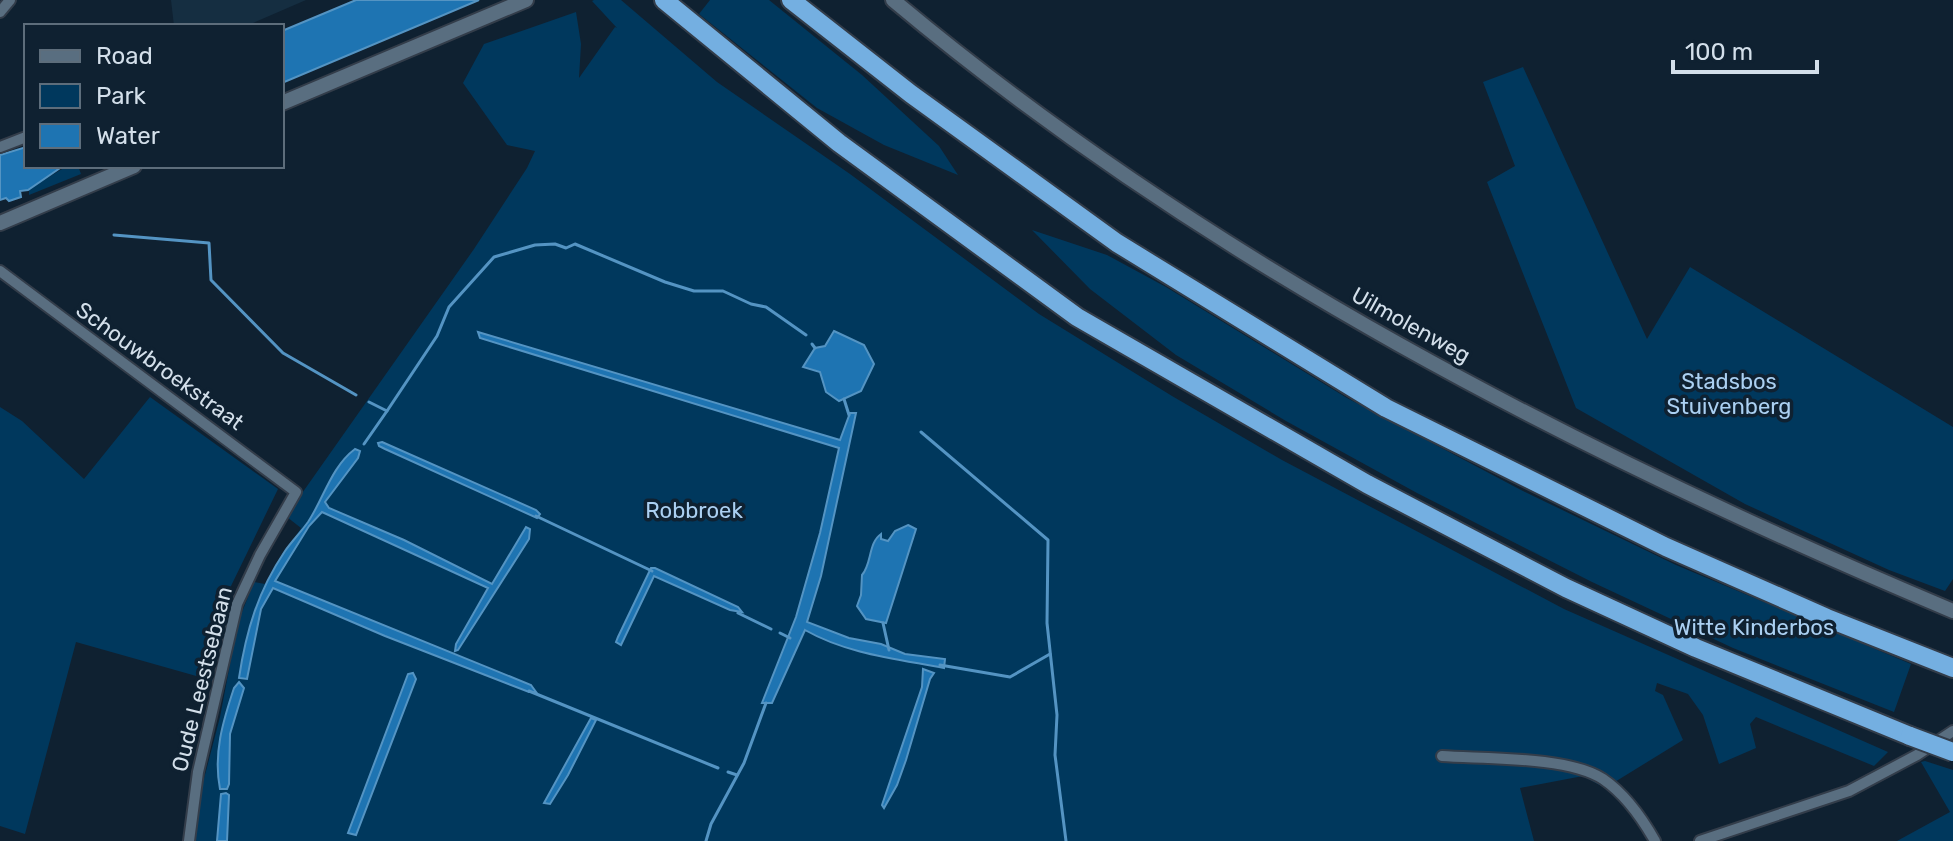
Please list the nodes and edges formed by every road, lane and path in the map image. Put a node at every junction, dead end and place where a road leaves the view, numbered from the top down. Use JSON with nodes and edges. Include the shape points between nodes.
{"nodes":[{"id":1,"x":10,"y":0,"type":"edge"},
{"id":2,"x":526,"y":0,"type":"edge"},
{"id":3,"x":664,"y":0,"type":"edge"},
{"id":4,"x":791,"y":0,"type":"edge"},
{"id":5,"x":893,"y":0,"type":"edge"},
{"id":6,"x":0,"y":12,"type":"edge"},
{"id":7,"x":284,"y":102,"type":"edge"},
{"id":8,"x":24,"y":138,"type":"edge"},
{"id":9,"x":0,"y":147,"type":"edge"},
{"id":10,"x":129,"y":168,"type":"edge"},
{"id":11,"x":0,"y":223,"type":"edge"},
{"id":12,"x":0,"y":271,"type":"edge"},
{"id":13,"x":296,"y":492,"type":"joint"},
{"id":14,"x":1953,"y":611,"type":"edge"},
{"id":15,"x":1949,"y":666,"type":"edge"},
{"id":16,"x":1953,"y":731,"type":"edge"},
{"id":17,"x":1953,"y":752,"type":"edge"},
{"id":18,"x":1442,"y":756,"type":"dead end"},
{"id":19,"x":189,"y":841,"type":"edge"},
{"id":20,"x":1655,"y":841,"type":"edge"},
{"id":21,"x":1700,"y":841,"type":"edge"}],
"edges":[{"from":1,"to":6,"type":"street"},
{"from":2,"to":7,"type":"main road"},
{"from":3,"to":17,"type":"highway","bridge":true,"via":[[839,143],[1077,317],[1367,484],[1566,588],[1696,648]]},
{"from":4,"to":15,"type":"highway","via":[[1117,243],[1386,408],[1666,547]]},
{"from":5,"to":14,"type":"main road","name":"Uilmolenweg","via":[[1047,122],[1298,287],[1531,415],[1770,532]]},
{"from":8,"to":9,"type":"street"},
{"from":10,"to":11,"type":"main road"},
{"from":12,"to":13,"type":"street","name":"Schouwbroekstraat"},
{"from":13,"to":19,"type":"street","name":"Oude Leestsebaan","via":[[237,604],[198,772]]},
{"from":16,"to":21,"type":"street","via":[[1849,791]]},
{"from":18,"to":20,"type":"street","via":[[1578,768],[1603,779],[1639,814]]}]}
